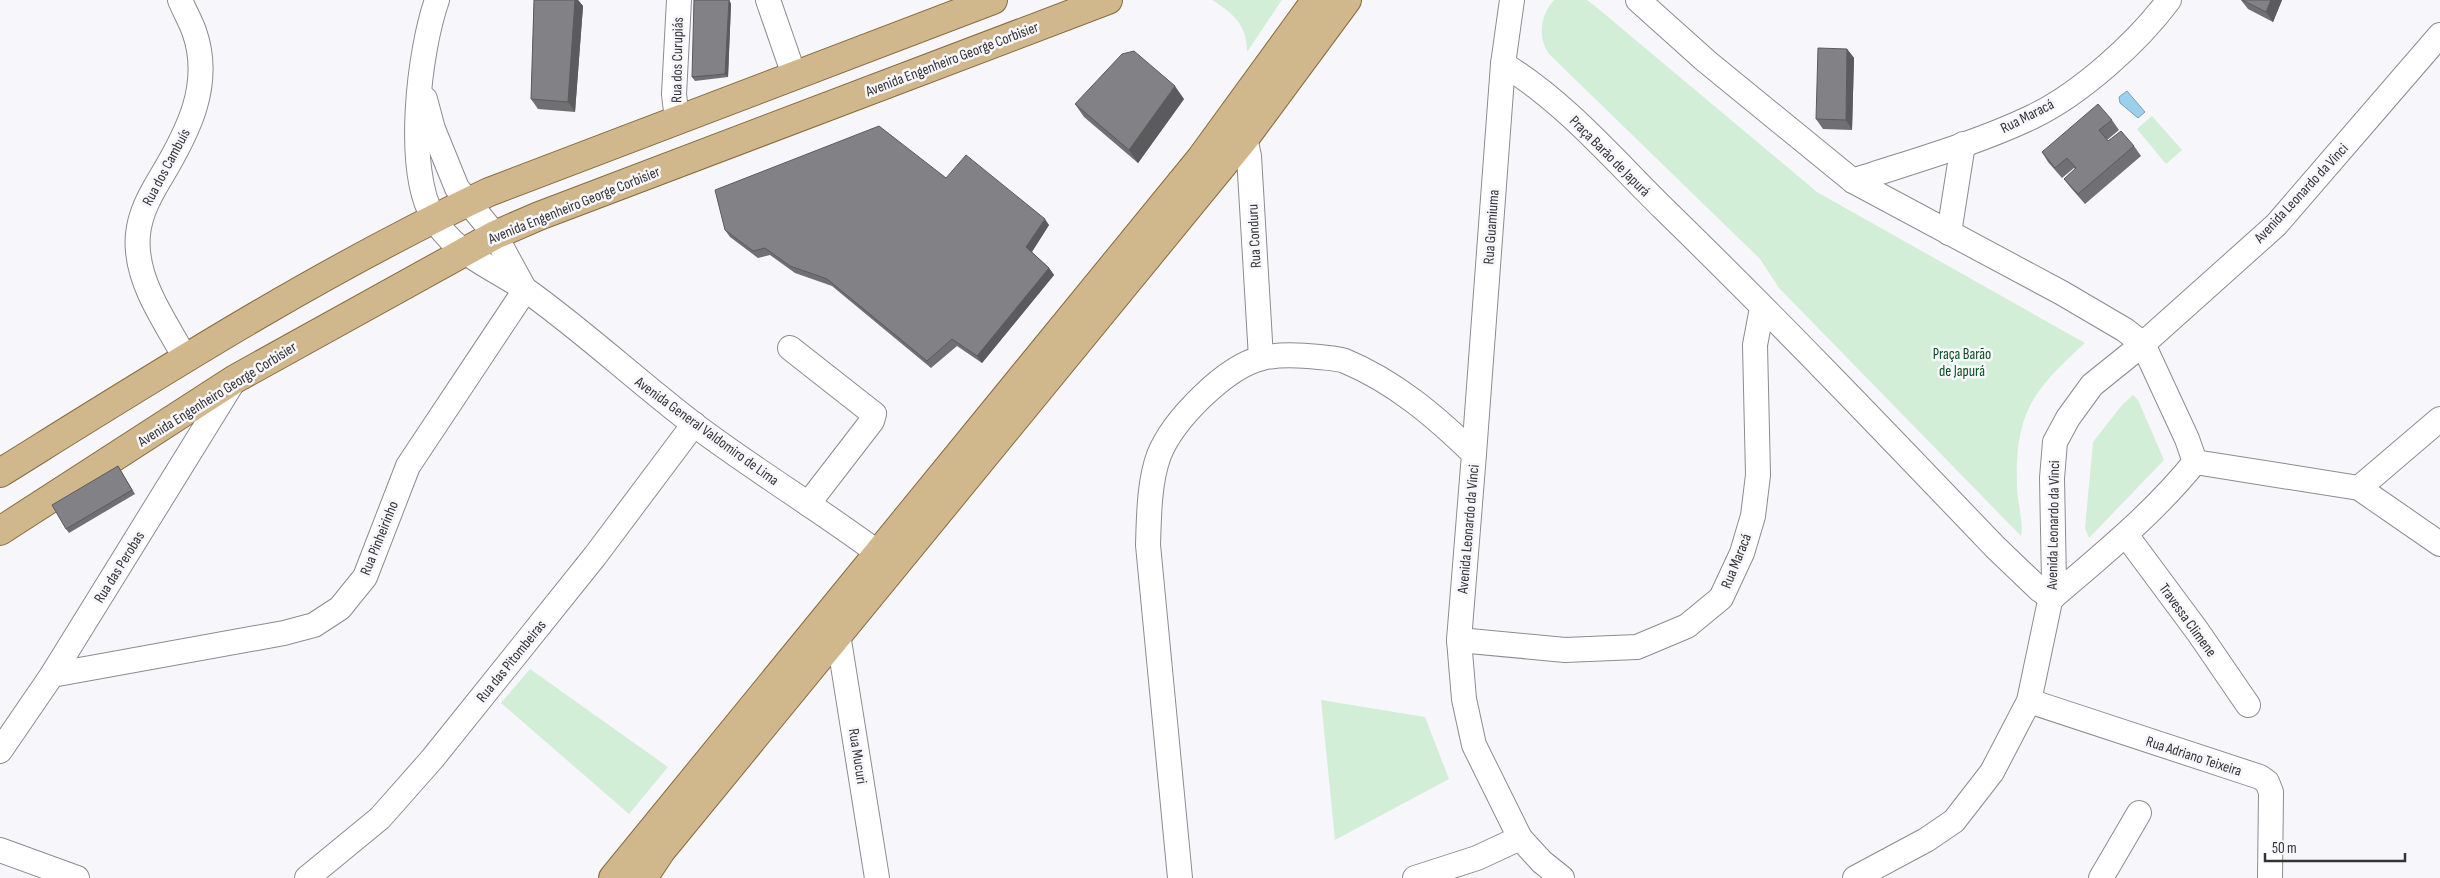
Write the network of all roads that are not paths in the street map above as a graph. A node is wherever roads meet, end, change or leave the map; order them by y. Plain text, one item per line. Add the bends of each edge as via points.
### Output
1 (180, 0) edge
2 (437, 0) edge
3 (679, 0) edge
4 (768, 0) edge
5 (993, 0) edge
6 (1108, 0) edge
7 (1316, 0) edge
8 (1347, 0) edge
9 (1512, 0) edge
10 (2169, 0) edge
11 (1646, 3) edge
12 (2440, 35) edge
13 (1503, 64) junction
14 (794, 75) junction
15 (421, 86) junction
16 (677, 120) junction
17 (1236, 131) junction
18 (1963, 144) junction
19 (1853, 181) junction
20 (468, 202) junction
21 (572, 204) junction
22 (434, 218) junction
23 (1949, 232) junction
24 (495, 235) junction
25 (462, 252) junction
26 (525, 290) junction
27 (1762, 308) junction
28 (2143, 344) junction
29 (790, 348) dead end
30 (185, 358) junction
31 (1261, 358) junction
32 (235, 379) junction
33 (2440, 419) edge
34 (694, 424) junction
35 (1474, 454) junction
36 (2195, 462) junction
37 (0, 473) edge
38 (2359, 488) junction
39 (808, 504) junction
40 (0, 531) edge
41 (2126, 535) junction
42 (2440, 544) edge
43 (887, 559) junction
44 (2052, 598) junction
45 (838, 634) junction
46 (1459, 640) junction
47 (52, 675) junction
48 (2028, 701) junction
49 (2248, 705) dead end
50 (0, 752) edge
51 (2139, 813) dead end
52 (1520, 838) junction
53 (0, 850) edge
54 (77, 878) edge
55 (307, 878) edge
56 (613, 878) edge
57 (643, 878) edge
58 (877, 878) edge
59 (1180, 878) edge
60 (1415, 878) edge
61 (1562, 878) edge
62 (1855, 878) edge
63 (2101, 878) edge
64 (2270, 878) edge

1 - 30 street, Rua dos Cambuís via 194,32 202,76 194,115 145,203 138,227 137,250 141,276
2 - 15 street, Avenida General Valdomiro de Lima via 424,48
3 - 16 street, Rua dos Curupiás via 674,94
4 - 14 street
5 - 14 main road
6 - 21 main road, Avenida Engenheiro George Corbisier
7 - 17 main road
8 - 17 main road
9 - 13 street, Rua Guamiuma
10 - 18 street, Rua Maracá via 2132,43 2101,72 2033,117
11 - 19 street via 1713,67
12 - 28 street, Avenida Leonardo da Vinci via 2276,225
13 - 27 street, Praça Barão de Japurá via 1533,83 1570,116
13 - 35 street, Rua Guamiuma
14 - 16 main road
15 - 20 street, Avenida General Valdomiro de Lima via 444,159 457,188
15 - 22 street, Avenida General Valdomiro de Lima via 418,167 426,202
16 - 20 main road
16 - 21 main road via 677,134 668,153 594,184
17 - 31 street, Rua Conduru via 1249,156
17 - 43 main road
18 - 19 street, Rua Maracá
18 - 23 street
19 - 23 street
20 - 22 main road
20 - 24 street, Avenida General Valdomiro de Lima
21 - 24 main road, Avenida Engenheiro George Corbisier
22 - 25 street, Avenida General Valdomiro de Lima
22 - 30 main road
23 - 28 street via 2062,292
24 - 25 main road, Avenida Engenheiro George Corbisier
24 - 26 street, Avenida General Valdomiro de Lima
25 - 26 street, Avenida General Valdomiro de Lima
25 - 32 main road, Avenida Engenheiro George Corbisier
26 - 34 street, Avenida General Valdomiro de Lima
26 - 47 street, Rua Pinheirinho via 408,466 365,577 340,608 314,624 284,633
27 - 44 street, Praça Barão de Japurá via 1995,547
27 - 46 street, Rua Maracá via 1755,345 1758,475 1753,516 1742,553 1721,598 1688,626 1637,647 1565,650
28 - 36 street
28 - 44 street, Avenida Leonardo da Vinci via 2092,385 2068,418 2056,442 2052,478
29 - 39 street via 874,414 872,421
30 - 37 main road
31 - 35 street, Avenida Leonardo da Vinci via 1305,356 1343,360 1394,385 1441,422
31 - 59 street, Avenida Leonardo da Vinci via 1222,378 1187,411 1159,454 1150,500 1148,545
32 - 40 main road, Avenida Engenheiro George Corbisier
32 - 47 street, Rua das Perobas
33 - 38 street
34 - 39 street, Avenida General Valdomiro de Lima
34 - 55 street, Rua das Pitombeiras via 596,556 433,758 380,818
35 - 46 street, Avenida Leonardo da Vinci
36 - 38 street
36 - 41 street via 2177,485
38 - 42 street
39 - 43 street, Avenida General Valdomiro de Lima
41 - 44 street
41 - 49 street, Travessa Climene
43 - 45 main road
43 - 56 main road
44 - 48 street, Avenida Leonardo da Vinci
45 - 57 main road
45 - 58 street, Rua Mucuri
46 - 52 street, Avenida Leonardo da Vinci via 1464,699 1474,745
47 - 50 street, Rua das Perobas
48 - 62 street, Avenida Leonardo da Vinci via 1992,772 1954,821
48 - 64 street, Rua Adriano Teixeira via 2267,782 2271,792
51 - 63 street
52 - 60 street via 1477,858
52 - 61 street, Avenida Leonardo da Vinci
53 - 54 street

